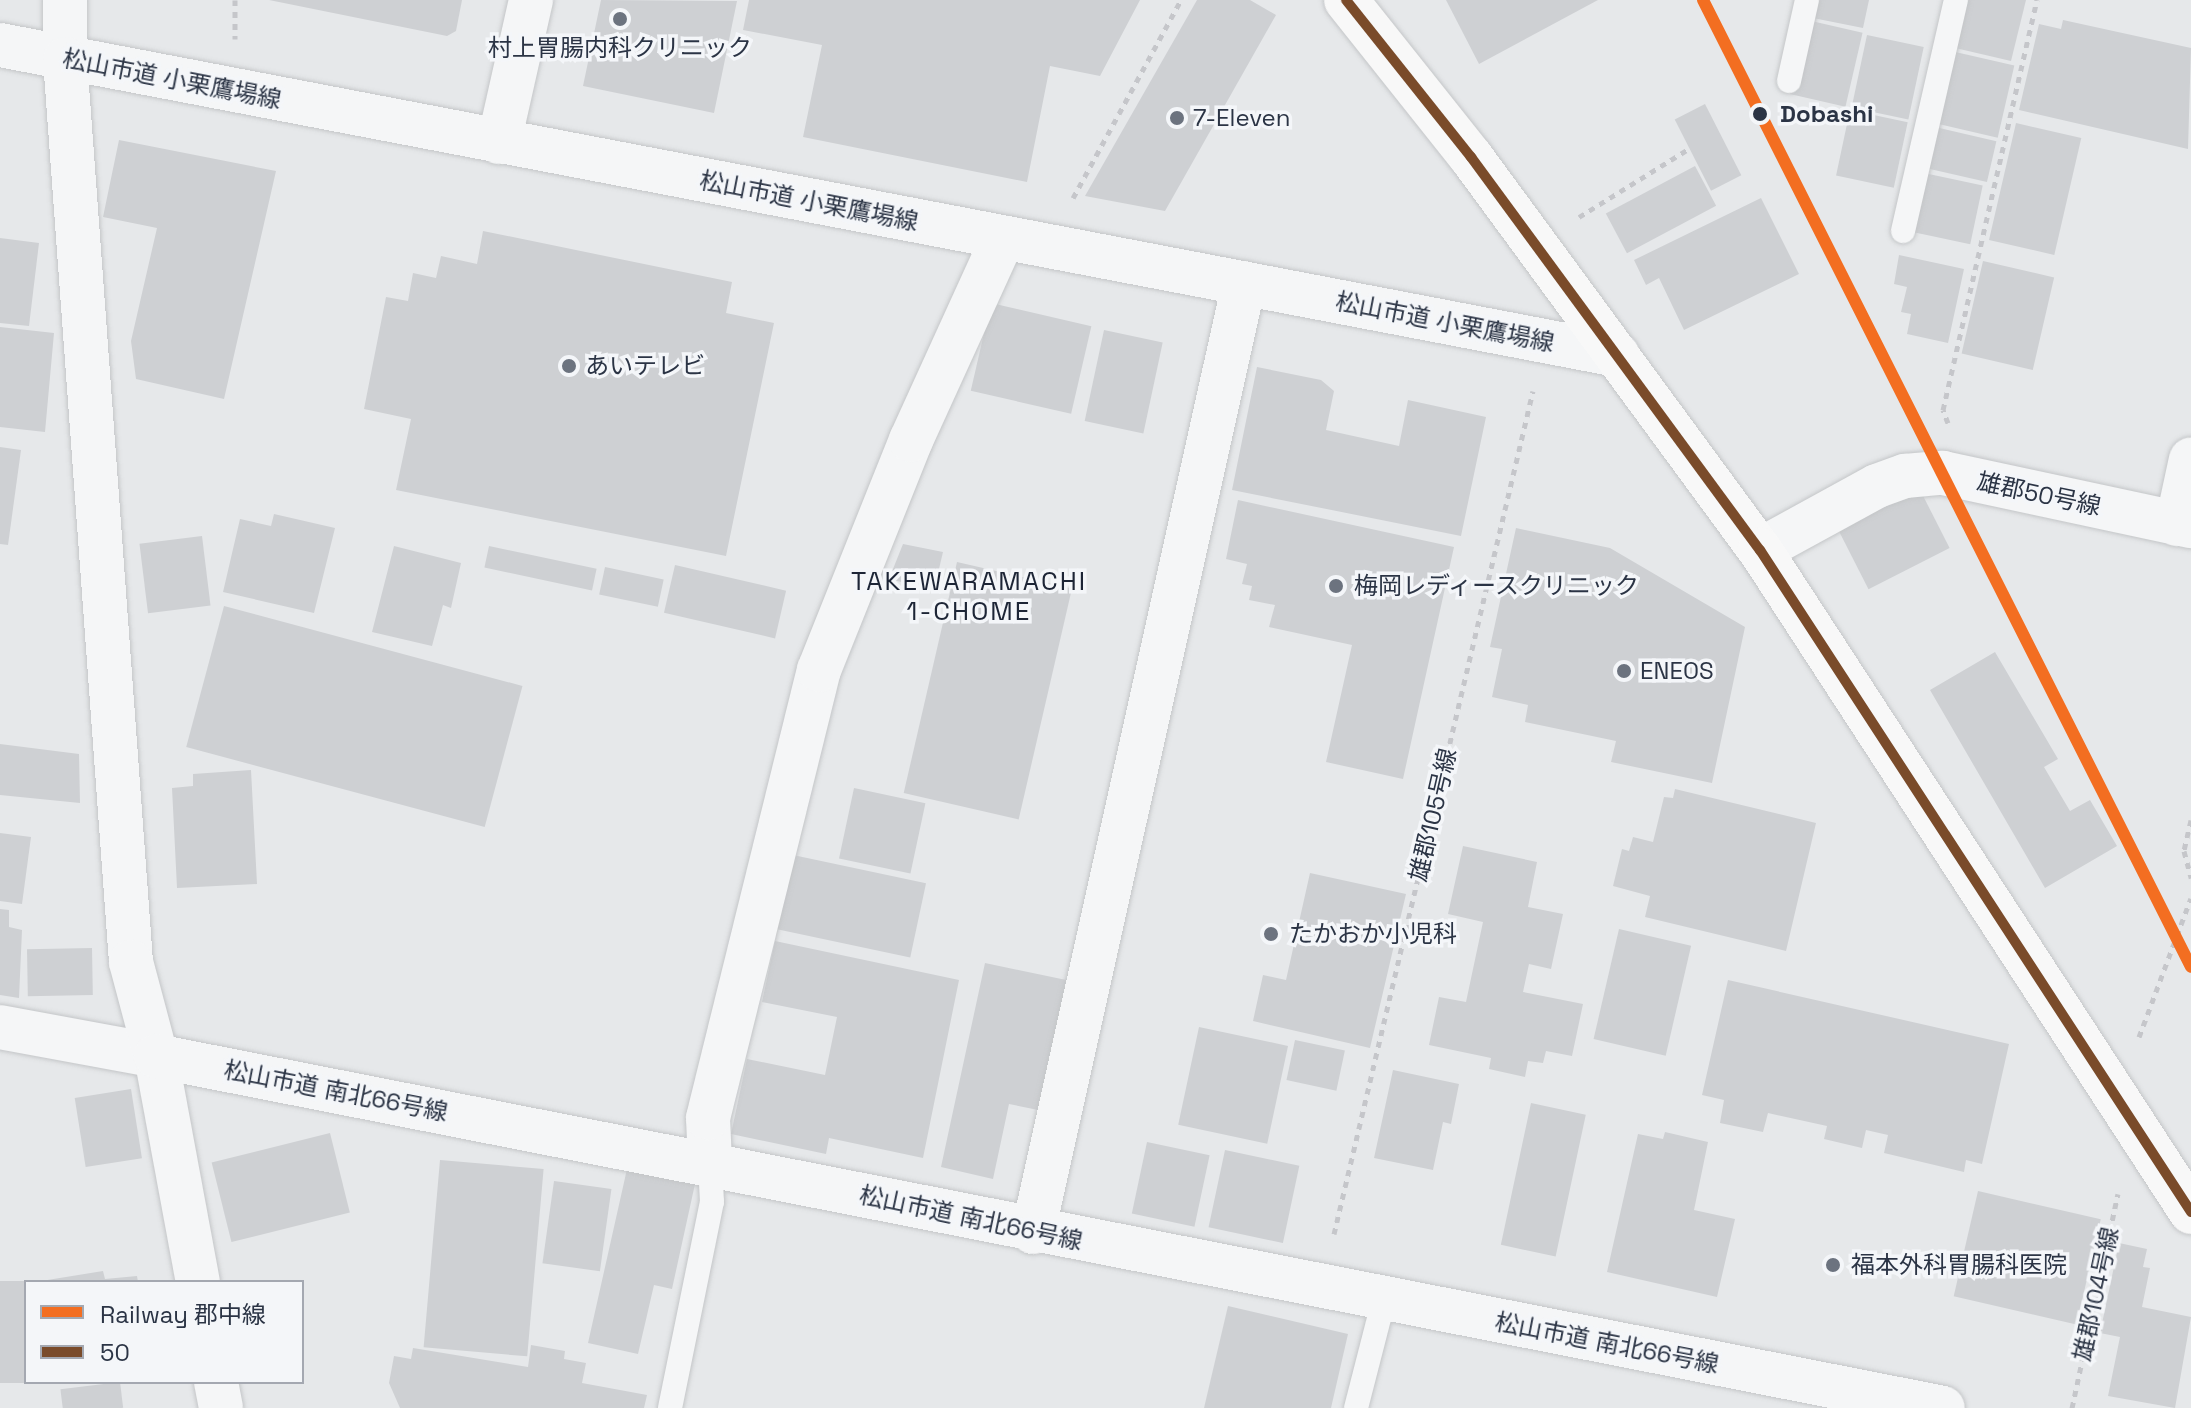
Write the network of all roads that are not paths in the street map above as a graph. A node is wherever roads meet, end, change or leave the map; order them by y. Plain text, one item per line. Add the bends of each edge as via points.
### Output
1 (65, 0) edge
2 (531, 0) edge
3 (1346, 0) edge
4 (1807, 0) edge
5 (1956, 0) edge
6 (0, 45) edge
7 (65, 59) junction
8 (1789, 81) dead end
9 (499, 142) junction
10 (1903, 231) dead end
11 (1003, 238) junction
12 (1244, 283) junction
13 (1618, 355) junction
14 (2191, 459) edge
15 (2184, 525) edge
16 (1760, 550) junction
17 (0, 1027) edge
18 (156, 1056) junction
19 (710, 1163) junction
20 (2191, 1212) edge
21 (1033, 1232) junction
22 (198, 1280) edge
23 (1384, 1299) junction
24 (216, 1384) edge
25 (221, 1408) edge
26 (670, 1408) edge
27 (1356, 1408) edge
28 (1943, 1408) edge

1 - 7 street
2 - 9 street
3 - 13 main road
4 - 8 lane
5 - 10 lane
6 - 7 street, 松山市道 小栗鷹場線
7 - 9 street, 松山市道 小栗鷹場線
7 - 18 street via 131,962
9 - 11 street, 松山市道 小栗鷹場線
11 - 12 street, 松山市道 小栗鷹場線
11 - 19 street via 911,440 819,670 708,1118
12 - 13 street, 松山市道 小栗鷹場線
12 - 21 street
13 - 16 main road
14 - 15 street
15 - 16 street, 雄郡50号線 via 1943,473 1905,476
16 - 20 main road
17 - 18 street, 松山市道 南北66号線
18 - 19 street, 松山市道 南北66号線
18 - 22 street
19 - 21 street, 松山市道 南北66号線
19 - 26 lane via 712,1202
21 - 23 street, 松山市道 南北66号線
23 - 27 lane
23 - 28 street, 松山市道 南北66号線
24 - 25 street

